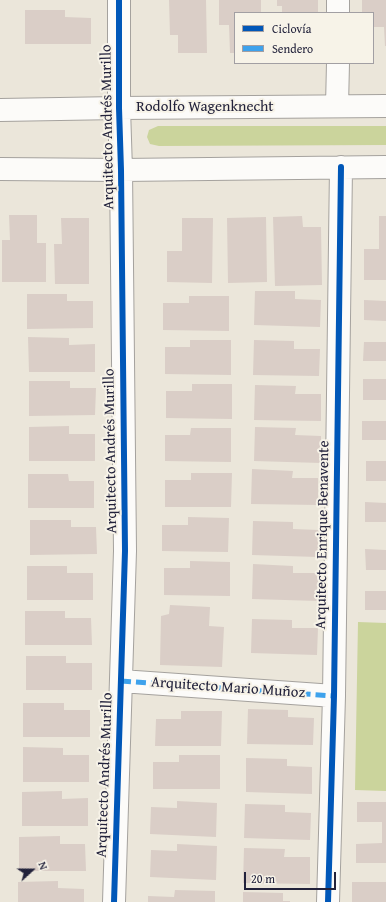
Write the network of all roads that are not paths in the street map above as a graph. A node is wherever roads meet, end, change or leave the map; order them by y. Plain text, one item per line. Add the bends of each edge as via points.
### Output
1 (119, 0) edge
2 (338, 0) edge
3 (338, 12) edge
4 (338, 64) edge
5 (337, 106) junction
6 (386, 106) edge
7 (119, 108) junction
8 (0, 110) edge
9 (341, 167) junction
10 (386, 167) edge
11 (0, 169) edge
12 (122, 170) junction
13 (121, 681) junction
14 (334, 696) junction
15 (114, 902) edge
16 (328, 902) edge

1 - 7 street, Arquitecto Andrés Murillo
2 - 3 street
4 - 5 street
5 - 6 street, Rodolfo Wagenknecht
5 - 7 street, Rodolfo Wagenknecht
7 - 8 street, Rodolfo Wagenknecht
7 - 12 street, Arquitecto Andrés Murillo
9 - 10 street
9 - 12 street
9 - 14 street, Arquitecto Enrique Benavente
11 - 12 street
12 - 13 street, Arquitecto Andrés Murillo via 125,551
13 - 14 street, Arquitecto Mario Muñoz
13 - 15 street, Arquitecto Andrés Murillo
14 - 16 street, Arquitecto Enrique Benavente

